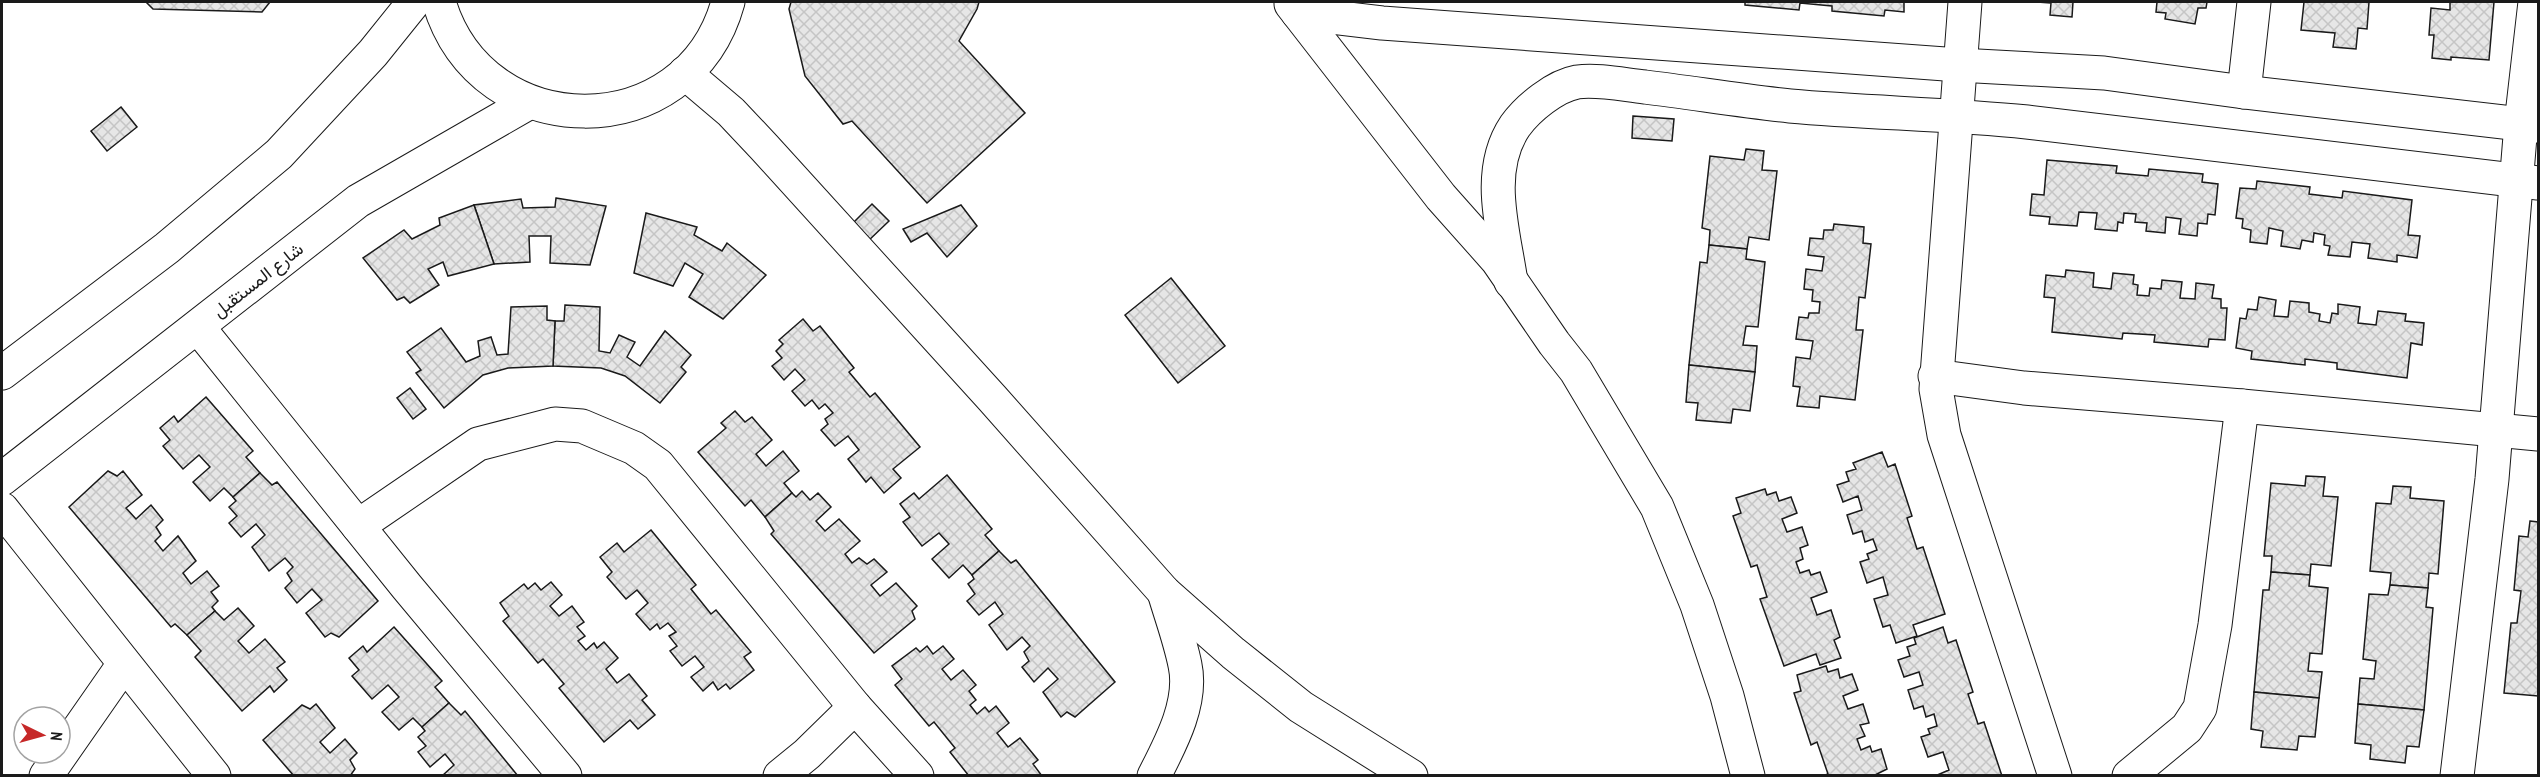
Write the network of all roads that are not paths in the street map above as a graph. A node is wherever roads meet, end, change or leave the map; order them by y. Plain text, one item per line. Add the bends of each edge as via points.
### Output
1 (414, 2) edge
2 (440, 2) edge
3 (728, 2) edge
4 (1965, 2) edge
5 (2254, 2) edge
6 (2535, 2) edge
7 (1294, 8) edge
8 (1959, 65) junction
9 (685, 73) junction
10 (2244, 92) junction
11 (530, 102) junction
12 (1955, 115) junction
13 (2530, 125) edge
14 (2527, 182) edge
15 (1511, 282) junction
16 (198, 327) junction
17 (2, 373) edge
18 (1935, 376) junction
19 (2242, 406) junction
20 (2497, 429) junction
21 (2538, 434) edge
22 (2, 479) edge
23 (2, 508) edge
24 (358, 526) junction
25 (1164, 592) junction
26 (124, 664) junction
27 (855, 707) junction
28 (46, 776) edge
29 (214, 776) edge
30 (566, 776) edge
31 (780, 776) edge
32 (917, 776) edge
33 (1154, 776) edge
34 (1411, 776) edge
35 (1748, 776) edge
36 (2055, 776) edge
37 (2129, 776) edge
38 (2457, 776) edge

1 - 17 street via 374,52 279,154 167,248
2 - 11 street via 460,48 483,74
3 - 9 street via 708,48
4 - 8 street
5 - 10 street
6 - 13 street
7 - 8 street via 1382,23
7 - 15 street
8 - 10 street via 2104,72
8 - 12 street
9 - 11 street via 660,92 629,105 596,112 563,111
9 - 25 street via 764,147
10 - 13 street
11 - 16 street, شارع المستقبل via 358,201
12 - 14 street
12 - 15 street via 1791,106 1617,84 1578,82 1560,88 1515,127 1501,158 1497,185
12 - 18 street
13 - 14 street
14 - 20 street
15 - 35 street via 1576,371 1663,518 1720,673
16 - 22 street, شارع المستقبل
16 - 24 street
18 - 19 street via 2024,388
18 - 36 street via 1944,435
19 - 20 street
19 - 37 street via 2215,625 2200,708 2187,728
20 - 21 street
20 - 38 street
23 - 26 street
24 - 27 street via 478,444 555,424 582,426 634,448 658,465
24 - 30 street
25 - 33 street via 1185,667 1185,699 1171,743
25 - 34 street via 1301,707
26 - 28 street
26 - 29 street
27 - 31 street
27 - 32 street

